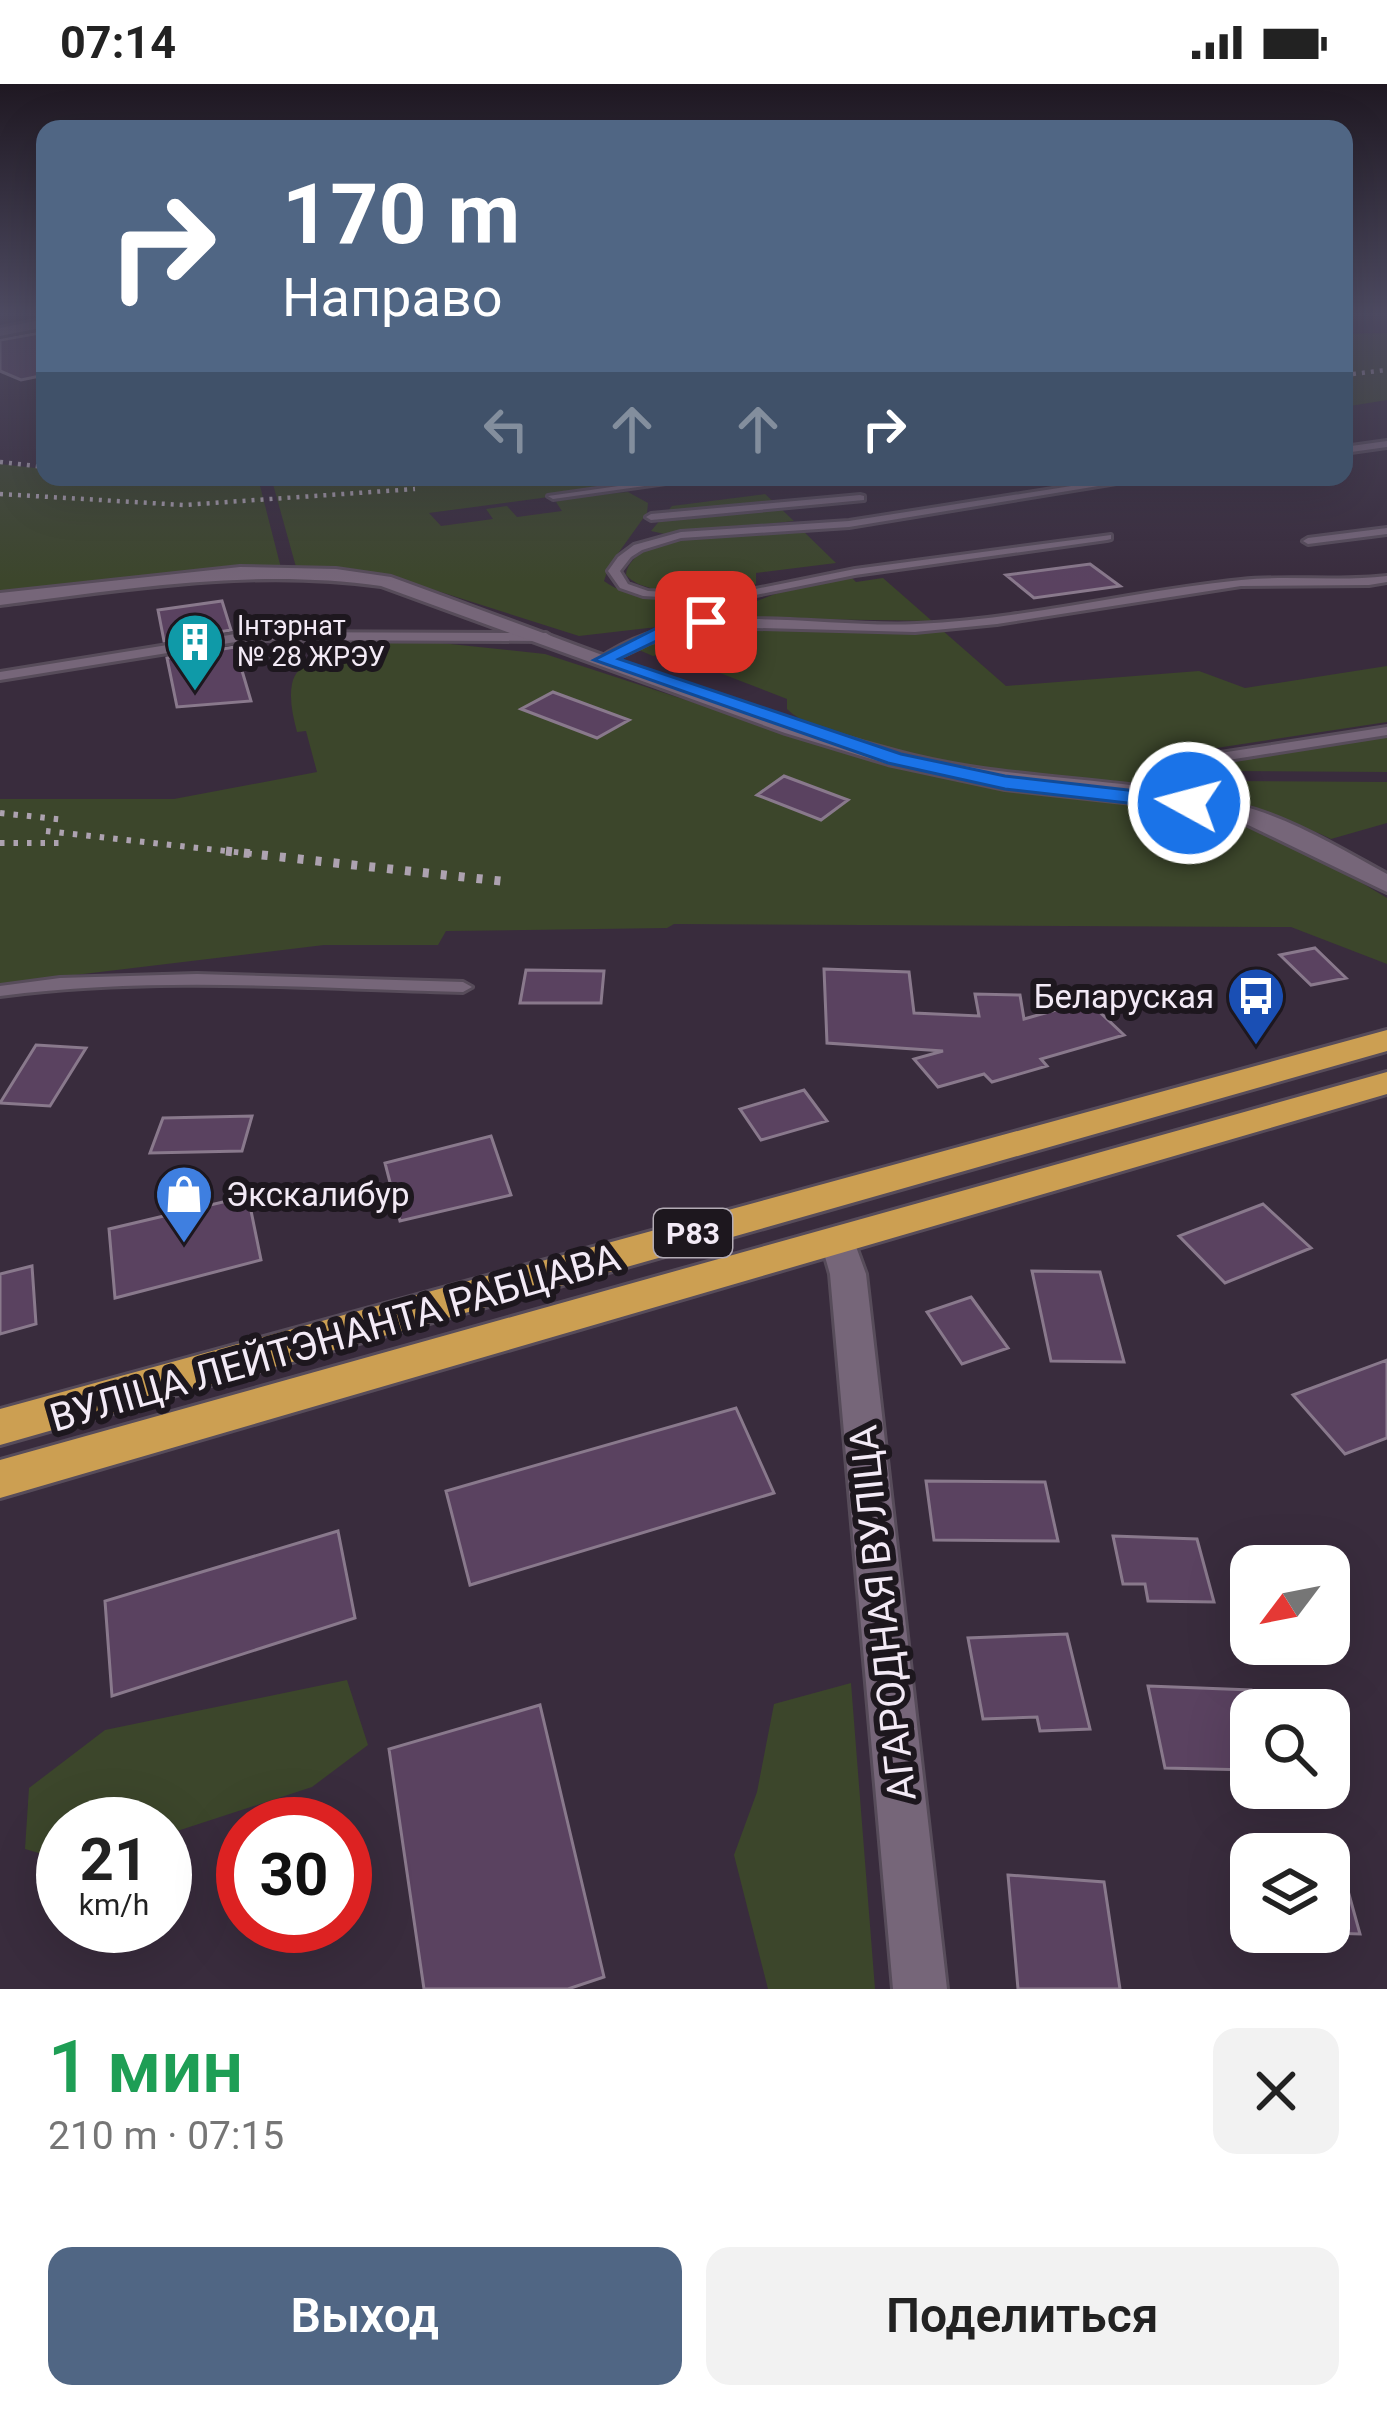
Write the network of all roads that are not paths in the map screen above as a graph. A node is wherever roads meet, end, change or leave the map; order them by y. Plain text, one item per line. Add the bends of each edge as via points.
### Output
1 (1387, 443) edge
2 (1353, 449) edge
3 (632, 486) edge
4 (641, 486) edge
5 (1084, 486) edge
6 (554, 496) dead end
7 (860, 498) dead end
8 (643, 530) junction
9 (1387, 531) edge
10 (1107, 537) dead end
11 (1308, 541) dead end
12 (1387, 579) edge
13 (0, 599) edge
14 (709, 599) junction
15 (717, 621) junction
16 (546, 637) junction
17 (603, 660) junction
18 (0, 676) edge
19 (1387, 731) edge
20 (1160, 799) junction
21 (1387, 884) edge
22 (463, 987) dead end
23 (0, 991) edge
24 (1387, 1040) edge
25 (1387, 1084) edge
26 (838, 1239) junction
27 (0, 1427) edge
28 (0, 1479) edge
29 (920, 1989) edge

1 - 2 lane
3 - 6 lane
4 - 8 lane via 654,501
5 - 8 lane via 837,525
7 - 8 lane
8 - 14 lane via 616,565 617,580 646,594
9 - 11 lane
10 - 14 lane
12 - 15 lane via 1244,582 918,628
13 - 16 street via 224,575 327,573 403,586
14 - 15 lane
15 - 17 lane via 661,632
16 - 17 street
16 - 18 lane via 248,637
17 - 20 street via 896,759 1005,782
19 - 20 lane via 1219,758
20 - 21 street via 1275,826
22 - 23 lane via 197,979
24 - 27 highway, ВУЛІЦА ЛЕЙТЭНАНТА РАБЦАВА / Р83
25 - 26 highway, ВУЛІЦА ЛЕЙТЭНАНТА РАБЦАВА / Р83
26 - 28 highway, ВУЛІЦА ЛЕЙТЭНАНТА РАБЦАВА / Р83
26 - 29 street, АГАРОДНАЯ ВУЛІЦА via 848,1274

